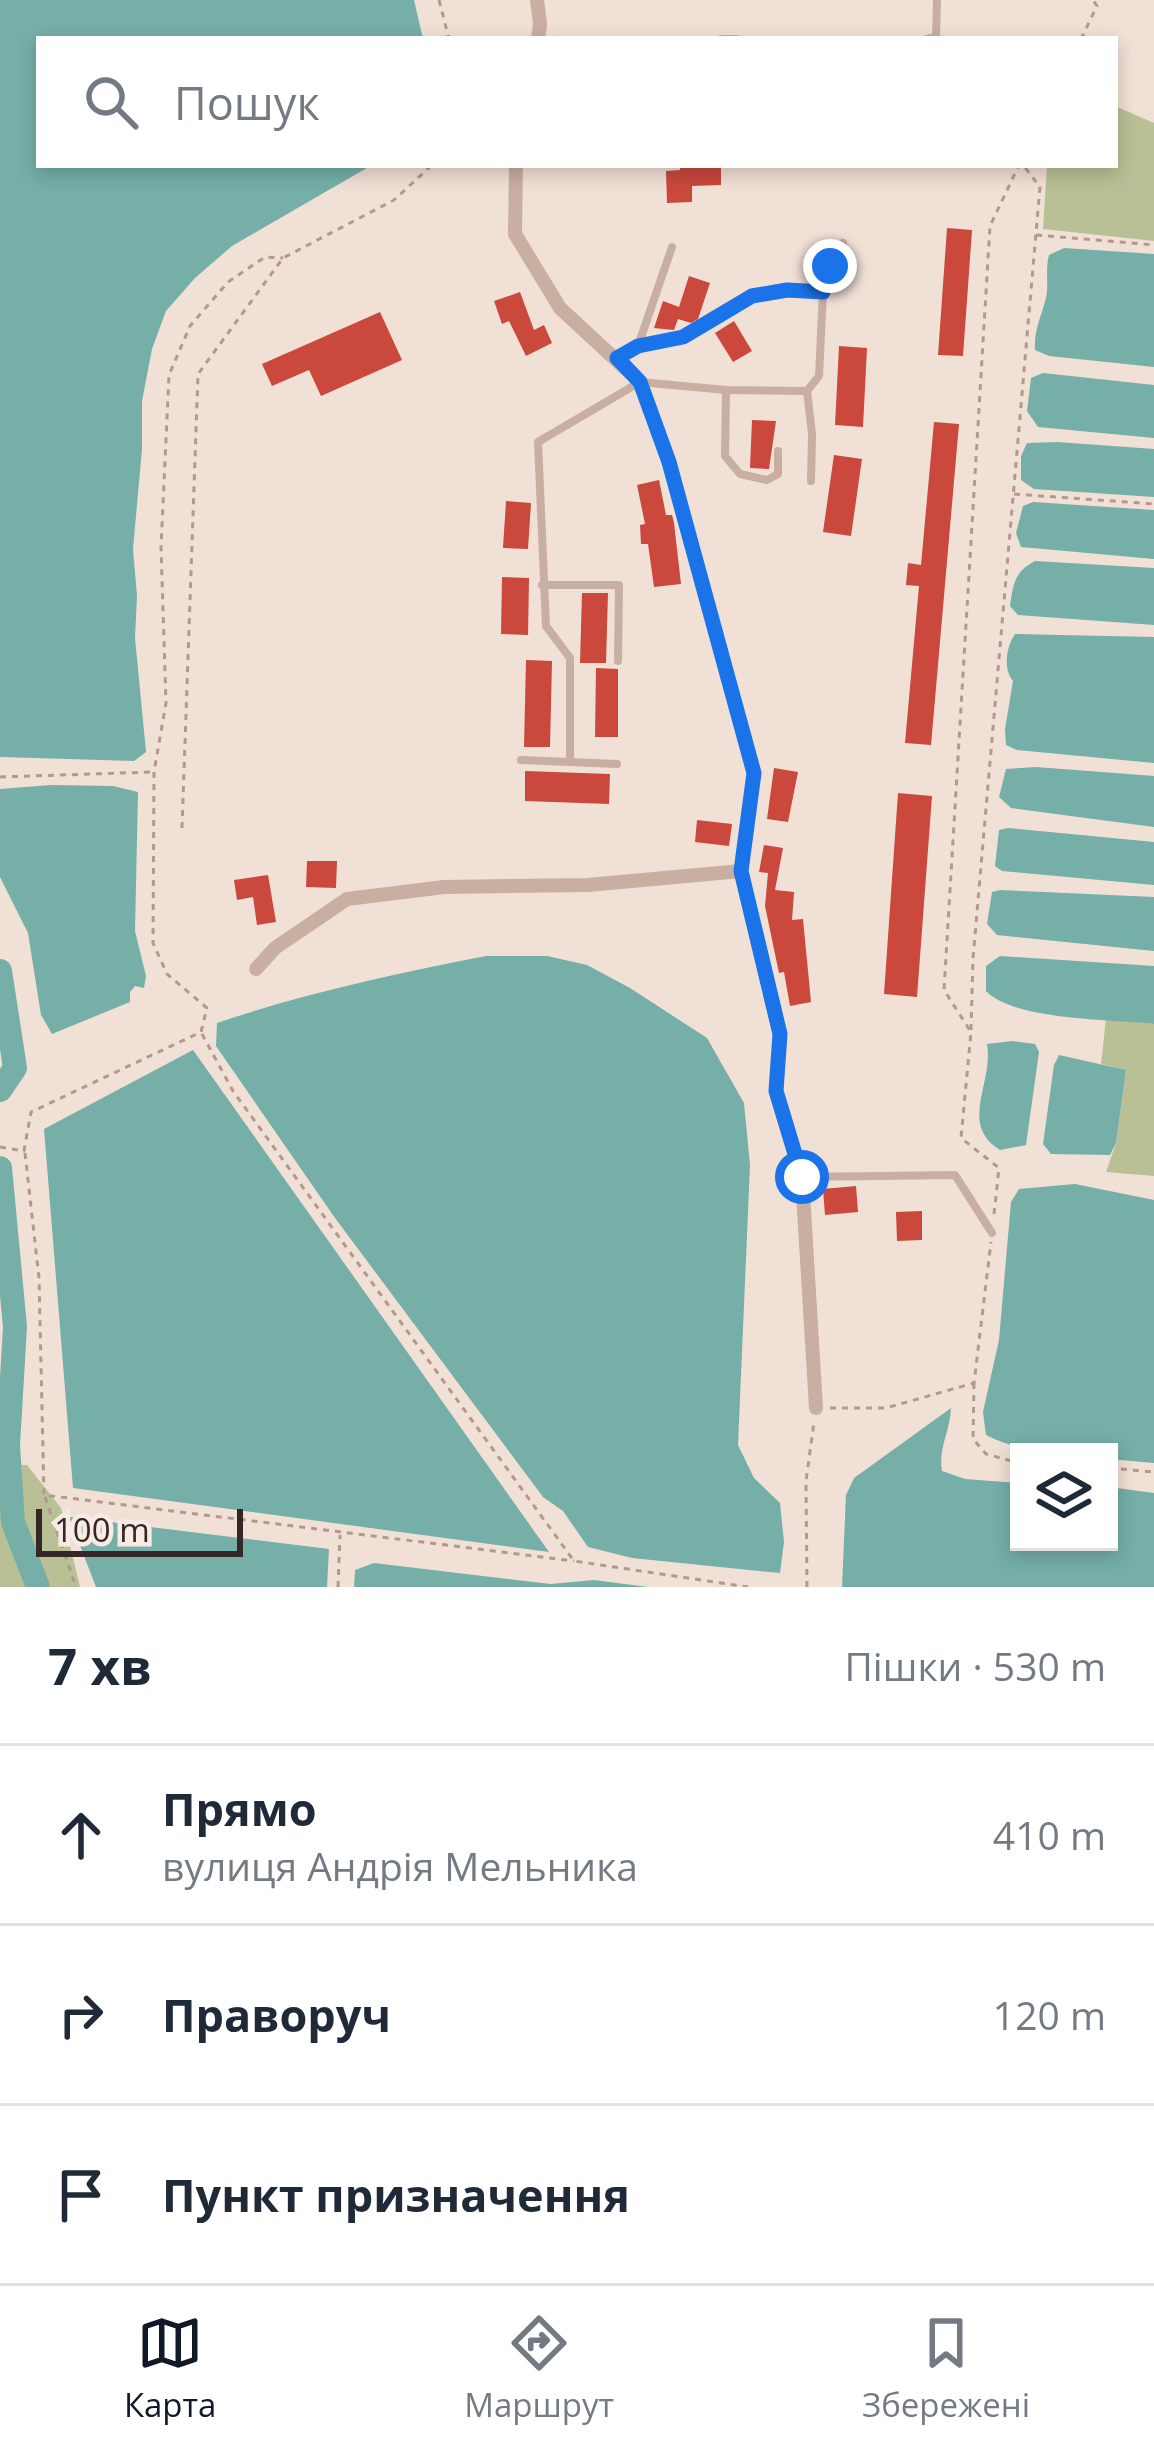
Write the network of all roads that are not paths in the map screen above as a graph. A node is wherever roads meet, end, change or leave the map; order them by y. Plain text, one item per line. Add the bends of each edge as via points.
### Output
1 (537, 0) edge
2 (937, 0) edge
3 (538, 36) edge
4 (937, 36) edge
5 (516, 168) edge
6 (843, 243) dead end
7 (672, 247) dead end
8 (823, 292) junction
9 (638, 346) junction
10 (617, 358) junction
11 (640, 382) junction
12 (726, 390) junction
13 (807, 391) junction
14 (778, 451) dead end
15 (811, 481) dead end
16 (542, 584) junction
17 (617, 661) dead end
18 (521, 760) dead end
19 (570, 762) junction
20 (617, 764) dead end
21 (741, 871) junction
22 (256, 969) dead end
23 (802, 1177) junction
24 (992, 1233) road end
25 (817, 1408) road end

1 - 3 street
2 - 4 lane
5 - 10 street via 514,234 560,308
6 - 8 lane
7 - 9 lane
8 - 9 lane via 752,296 683,337
8 - 13 lane via 819,376
9 - 10 lane
10 - 11 street
11 - 12 lane
11 - 16 lane via 538,442
11 - 21 street via 754,773
12 - 13 lane
12 - 14 lane via 725,456 740,474 778,474
13 - 15 lane
16 - 17 lane via 619,585
16 - 19 lane via 546,626 570,658
18 - 19 lane
19 - 20 lane
21 - 22 street via 347,899
21 - 23 street via 780,1034 776,1091
23 - 24 lane via 955,1175
23 - 25 street

